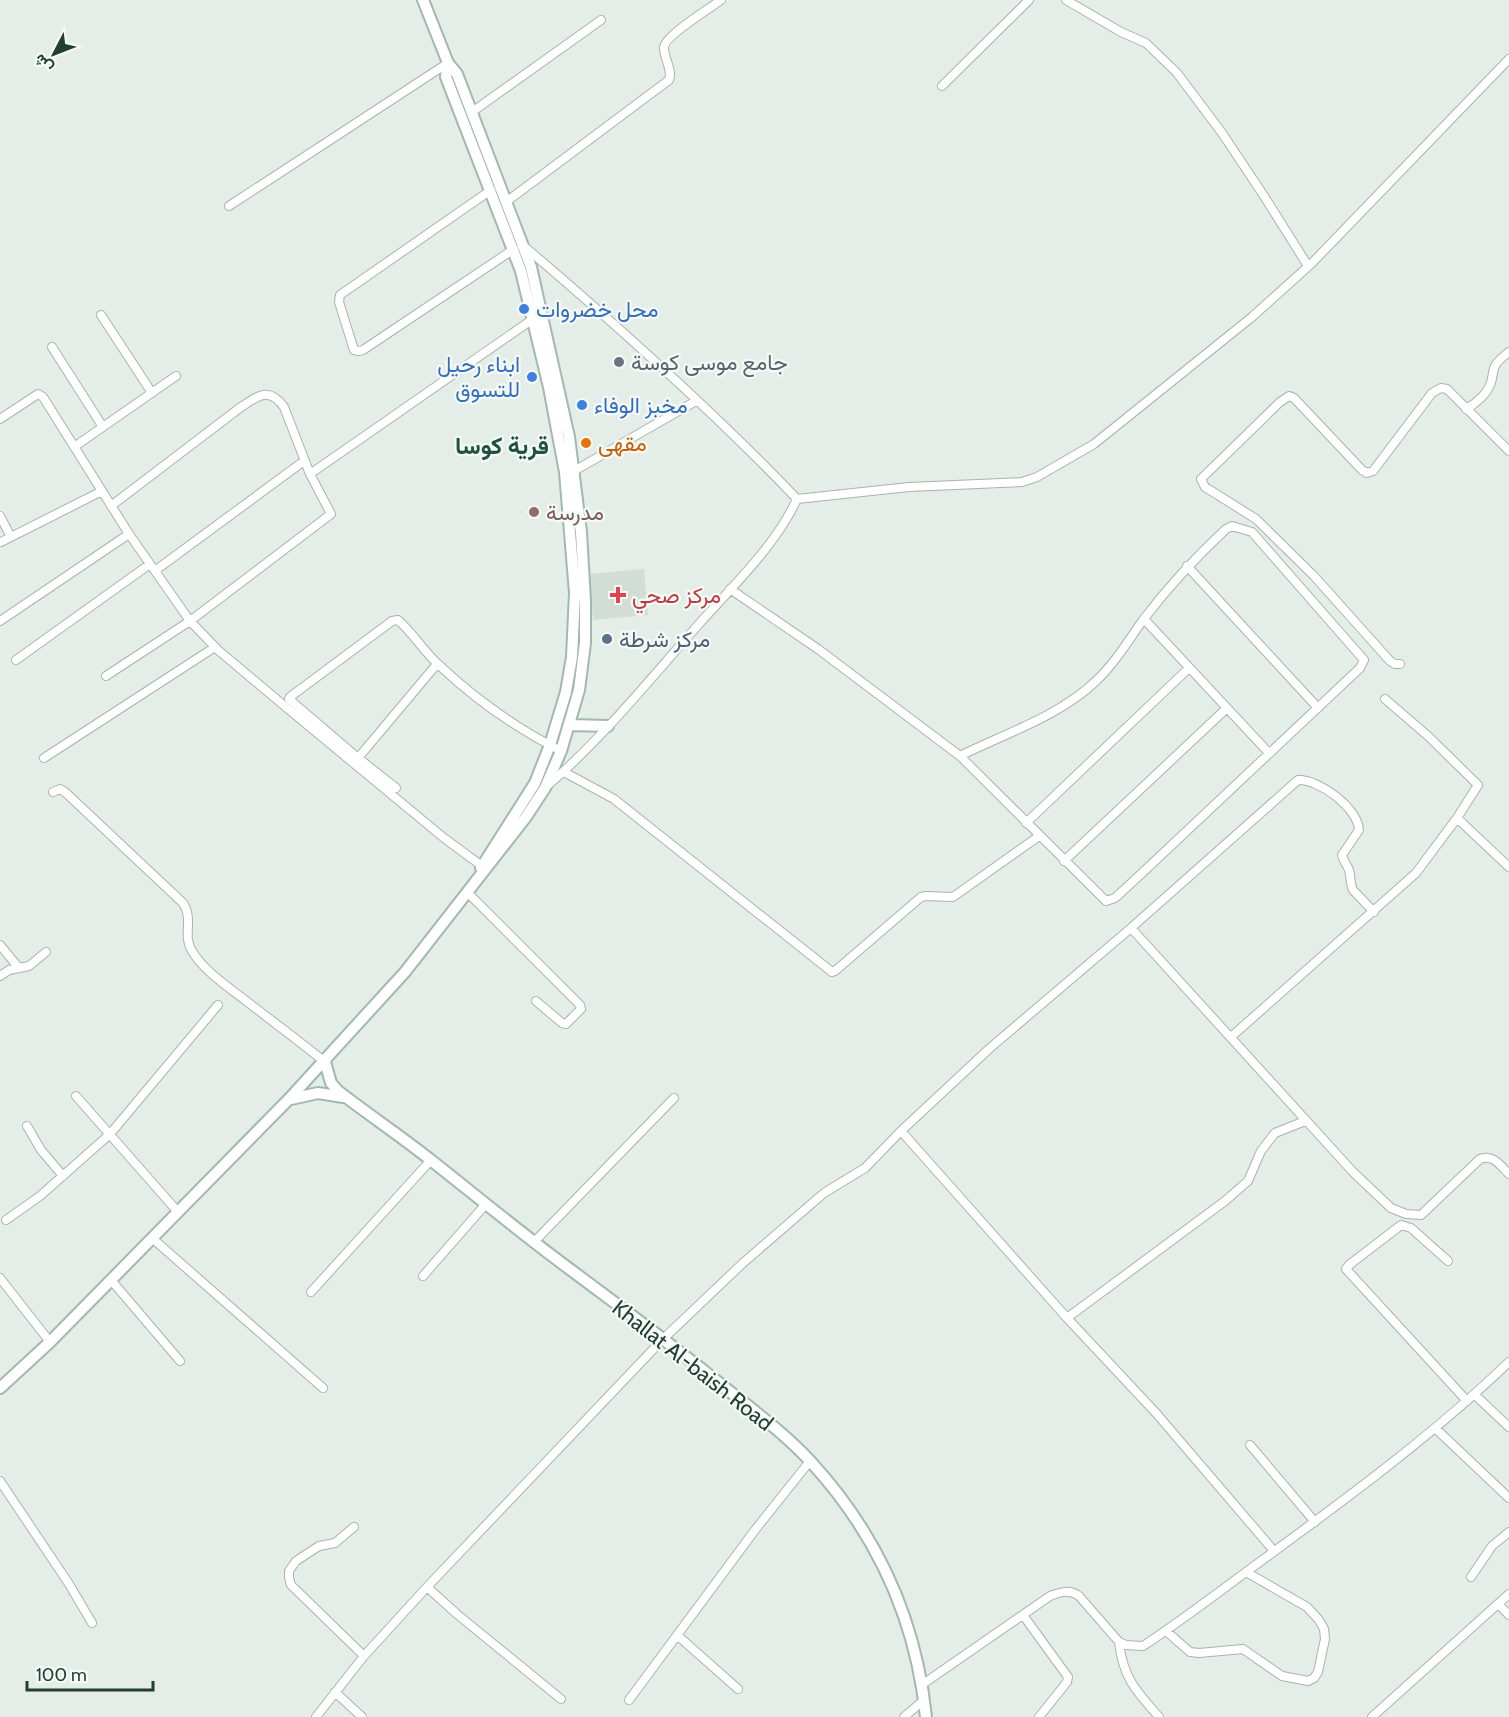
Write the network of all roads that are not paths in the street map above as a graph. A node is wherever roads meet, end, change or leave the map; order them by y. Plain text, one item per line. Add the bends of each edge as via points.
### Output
1 (423, 0) edge
2 (721, 0) edge
3 (1029, 0) edge
4 (1066, 0) edge
5 (602, 20) dead end
6 (1509, 59) edge
7 (448, 63) junction
8 (942, 87) dead end
9 (472, 112) junction
10 (490, 190) junction
11 (506, 202) junction
12 (229, 206) dead end
13 (519, 248) junction
14 (1308, 266) junction
15 (526, 269) junction
16 (101, 315) dead end
17 (533, 319) junction
18 (52, 347) dead end
19 (1509, 352) edge
20 (176, 376) dead end
21 (152, 393) junction
22 (696, 401) junction
23 (1466, 409) junction
24 (0, 419) edge
25 (103, 427) junction
26 (74, 447) junction
27 (1509, 451) edge
28 (304, 461) junction
29 (574, 471) junction
30 (310, 474) junction
31 (102, 491) junction
32 (797, 499) junction
33 (573, 502) junction
34 (111, 506) junction
35 (0, 516) edge
36 (129, 534) junction
37 (11, 537) junction
38 (1, 542) edge
39 (1187, 566) junction
40 (153, 567) junction
41 (730, 589) junction
42 (1144, 619) junction
43 (0, 621) edge
44 (190, 621) junction
45 (579, 636) junction
46 (215, 647) junction
47 (16, 660) dead end
48 (437, 664) junction
49 (1400, 664) dead end
50 (1189, 668) junction
51 (106, 676) dead end
52 (1385, 699) dead end
53 (1227, 708) junction
54 (1318, 708) junction
55 (570, 725) junction
56 (608, 726) junction
57 (550, 745) junction
58 (561, 751) junction
59 (1269, 753) junction
60 (960, 756) junction
61 (44, 758) dead end
62 (358, 758) junction
63 (564, 772) junction
64 (396, 788) dead end
65 (545, 788) junction
66 (53, 792) dead end
67 (1457, 818) junction
68 (1026, 823) junction
69 (1039, 836) junction
70 (1064, 861) junction
71 (485, 867) junction
72 (1509, 867) edge
73 (467, 892) junction
74 (1374, 912) junction
75 (1131, 928) junction
76 (0, 945) edge
77 (46, 952) dead end
78 (19, 968) junction
79 (0, 976) edge
80 (536, 1001) dead end
81 (218, 1005) dead end
82 (1231, 1037) junction
83 (325, 1062) junction
84 (76, 1096) dead end
85 (346, 1098) junction
86 (674, 1098) dead end
87 (289, 1099) junction
88 (1305, 1121) junction
89 (27, 1125) dead end
90 (901, 1131) junction
91 (110, 1134) junction
92 (431, 1160) junction
93 (1509, 1174) edge
94 (63, 1176) junction
95 (485, 1205) junction
96 (178, 1212) junction
97 (6, 1220) dead end
98 (152, 1238) junction
99 (534, 1242) junction
100 (1448, 1261) dead end
101 (423, 1276) dead end
102 (0, 1278) edge
103 (111, 1280) junction
104 (311, 1293) dead end
105 (1067, 1318) junction
106 (663, 1339) junction
107 (50, 1342) junction
108 (180, 1361) dead end
109 (1509, 1362) edge
110 (0, 1388) edge
111 (323, 1388) dead end
112 (1475, 1395) junction
113 (1467, 1401) junction
114 (1509, 1427) edge
115 (1435, 1428) junction
116 (1250, 1444) dead end
117 (810, 1461) junction
118 (0, 1481) edge
119 (1509, 1497) edge
120 (1315, 1522) junction
121 (354, 1527) dead end
122 (1509, 1532) edge
123 (1274, 1551) junction
124 (1246, 1572) junction
125 (1471, 1577) dead end
126 (427, 1587) junction
127 (1509, 1594) edge
128 (1499, 1605) junction
129 (1023, 1615) junction
130 (1509, 1615) edge
131 (92, 1623) dead end
132 (1166, 1630) junction
133 (678, 1635) junction
134 (1119, 1642) junction
135 (364, 1656) junction
136 (923, 1684) junction
137 (738, 1689) dead end
138 (335, 1692) junction
139 (561, 1699) dead end
140 (629, 1700) dead end
141 (924, 1700) junction
142 (316, 1717) edge
143 (362, 1717) edge
144 (904, 1717) edge
145 (926, 1717) edge
146 (1039, 1717) edge
147 (1159, 1717) edge
148 (1372, 1717) edge

1 - 7 street
2 - 11 street via 664,44 669,80
3 - 8 street
4 - 14 street via 1146,43 1177,73 1222,133
5 - 9 street
6 - 14 street
7 - 9 street via 457,74
7 - 10 street via 446,76
7 - 12 street
9 - 11 street
10 - 13 street
10 - 13 street via 340,295 354,350 363,350
11 - 13 street
13 - 15 street
13 - 22 street via 622,331
14 - 32 street via 1244,324 1110,432 1036,477 1022,482 909,487
15 - 17 street
15 - 29 street via 567,426
16 - 21 street
17 - 30 street
17 - 33 street
18 - 25 street
19 - 23 street via 1493,369 1487,390
20 - 21 street
21 - 25 street
22 - 29 street
22 - 32 street via 749,448
23 - 27 street
23 - 49 street via 1447,389 1435,391 1373,471 1367,473 1289,396 1201,479 1206,487 1256,519 1314,576 1390,661
24 - 26 street via 41,395
25 - 26 street
26 - 31 street
28 - 30 street
28 - 34 street via 284,407 271,394 260,395
28 - 40 street
29 - 33 street
30 - 44 street via 330,515
31 - 34 street
31 - 37 street
32 - 41 street via 779,531
33 - 45 street via 585,601
34 - 36 street
35 - 37 street
36 - 40 street
36 - 43 street
37 - 38 street
39 - 42 street
39 - 54 street
39 - 54 street via 1226,529 1232,526 1252,532 1364,660
40 - 44 street
40 - 47 street
41 - 56 street
41 - 60 street via 819,649
42 - 50 street
42 - 60 street via 1111,666 1071,701
44 - 46 street
44 - 51 street
45 - 55 street via 579,690
45 - 57 street
46 - 61 street
46 - 71 street via 444,838
48 - 57 street via 508,722
48 - 62 street
48 - 62 street via 395,620 290,697
50 - 53 street
50 - 68 street
52 - 67 street via 1478,785
53 - 59 street
53 - 70 street
54 - 59 street
55 - 56 street
55 - 58 street
56 - 63 street
57 - 58 street
57 - 71 street via 535,783
58 - 65 street
59 - 70 street via 1109,901 1103,900
60 - 68 street
62 - 64 street
63 - 65 street
63 - 69 street via 614,799 832,972 921,897 953,897
65 - 71 street
66 - 83 street via 65,792 183,903 189,915 189,946 220,981
67 - 72 street
67 - 74 street via 1416,873
68 - 69 street
69 - 70 street
71 - 73 street
73 - 80 street via 581,1009 566,1024
73 - 83 street via 405,972
74 - 75 street via 1353,891 1342,855 1359,830 1356,819 1328,789 1298,780
74 - 82 street
75 - 82 street
75 - 90 street via 990,1048
76 - 78 street
77 - 78 street via 29,966
78 - 79 street
81 - 91 street
82 - 88 street
83 - 85 street via 331,1083
83 - 87 street
84 - 91 street
85 - 87 street via 318,1093
85 - 92 street, Khallat Al-baish Road
86 - 99 street
87 - 96 street
88 - 93 street via 1391,1208 1406,1214 1421,1215 1486,1156
88 - 105 street via 1275,1133 1261,1151 1248,1181 1225,1201
89 - 94 street
90 - 105 street
90 - 106 street via 865,1168 824,1194 743,1263
91 - 94 street
91 - 96 street
92 - 95 street, Khallat Al-baish Road
92 - 104 street
94 - 97 street
95 - 99 street, Khallat Al-baish Road
95 - 101 street
96 - 98 street
98 - 103 street
98 - 111 street
99 - 106 street, Khallat Al-baish Road
100 - 113 street via 1411,1228 1401,1225 1346,1269
102 - 107 street
103 - 107 street
103 - 108 street
105 - 123 street via 1156,1413
106 - 117 street, Khallat Al-baish Road
106 - 126 street
107 - 110 street
109 - 112 street
112 - 113 street
112 - 114 street
113 - 115 street
115 - 119 street
115 - 120 street
116 - 120 street
117 - 133 street
117 - 136 street, Khallat Al-baish Road via 868,1537 884,1566 896,1591
118 - 131 street
120 - 123 street
121 - 135 street via 335,1544 319,1546 296,1562 289,1578 291,1585
122 - 125 street via 1492,1546
123 - 124 street
124 - 132 street
124 - 132 street via 1307,1607 1319,1620 1325,1639 1314,1678 1308,1681 1282,1676 1243,1649 1190,1652
126 - 135 street
126 - 139 street
127 - 128 street
128 - 130 street
128 - 148 street
129 - 134 street via 1050,1596 1073,1592
129 - 136 street
129 - 146 street via 1068,1677
132 - 134 street via 1143,1646
133 - 137 street
133 - 140 street
134 - 147 street via 1128,1678
135 - 138 street
136 - 141 street, Khallat Al-baish Road
138 - 142 street
138 - 143 street
141 - 144 street
141 - 145 street, Khallat Al-baish Road

